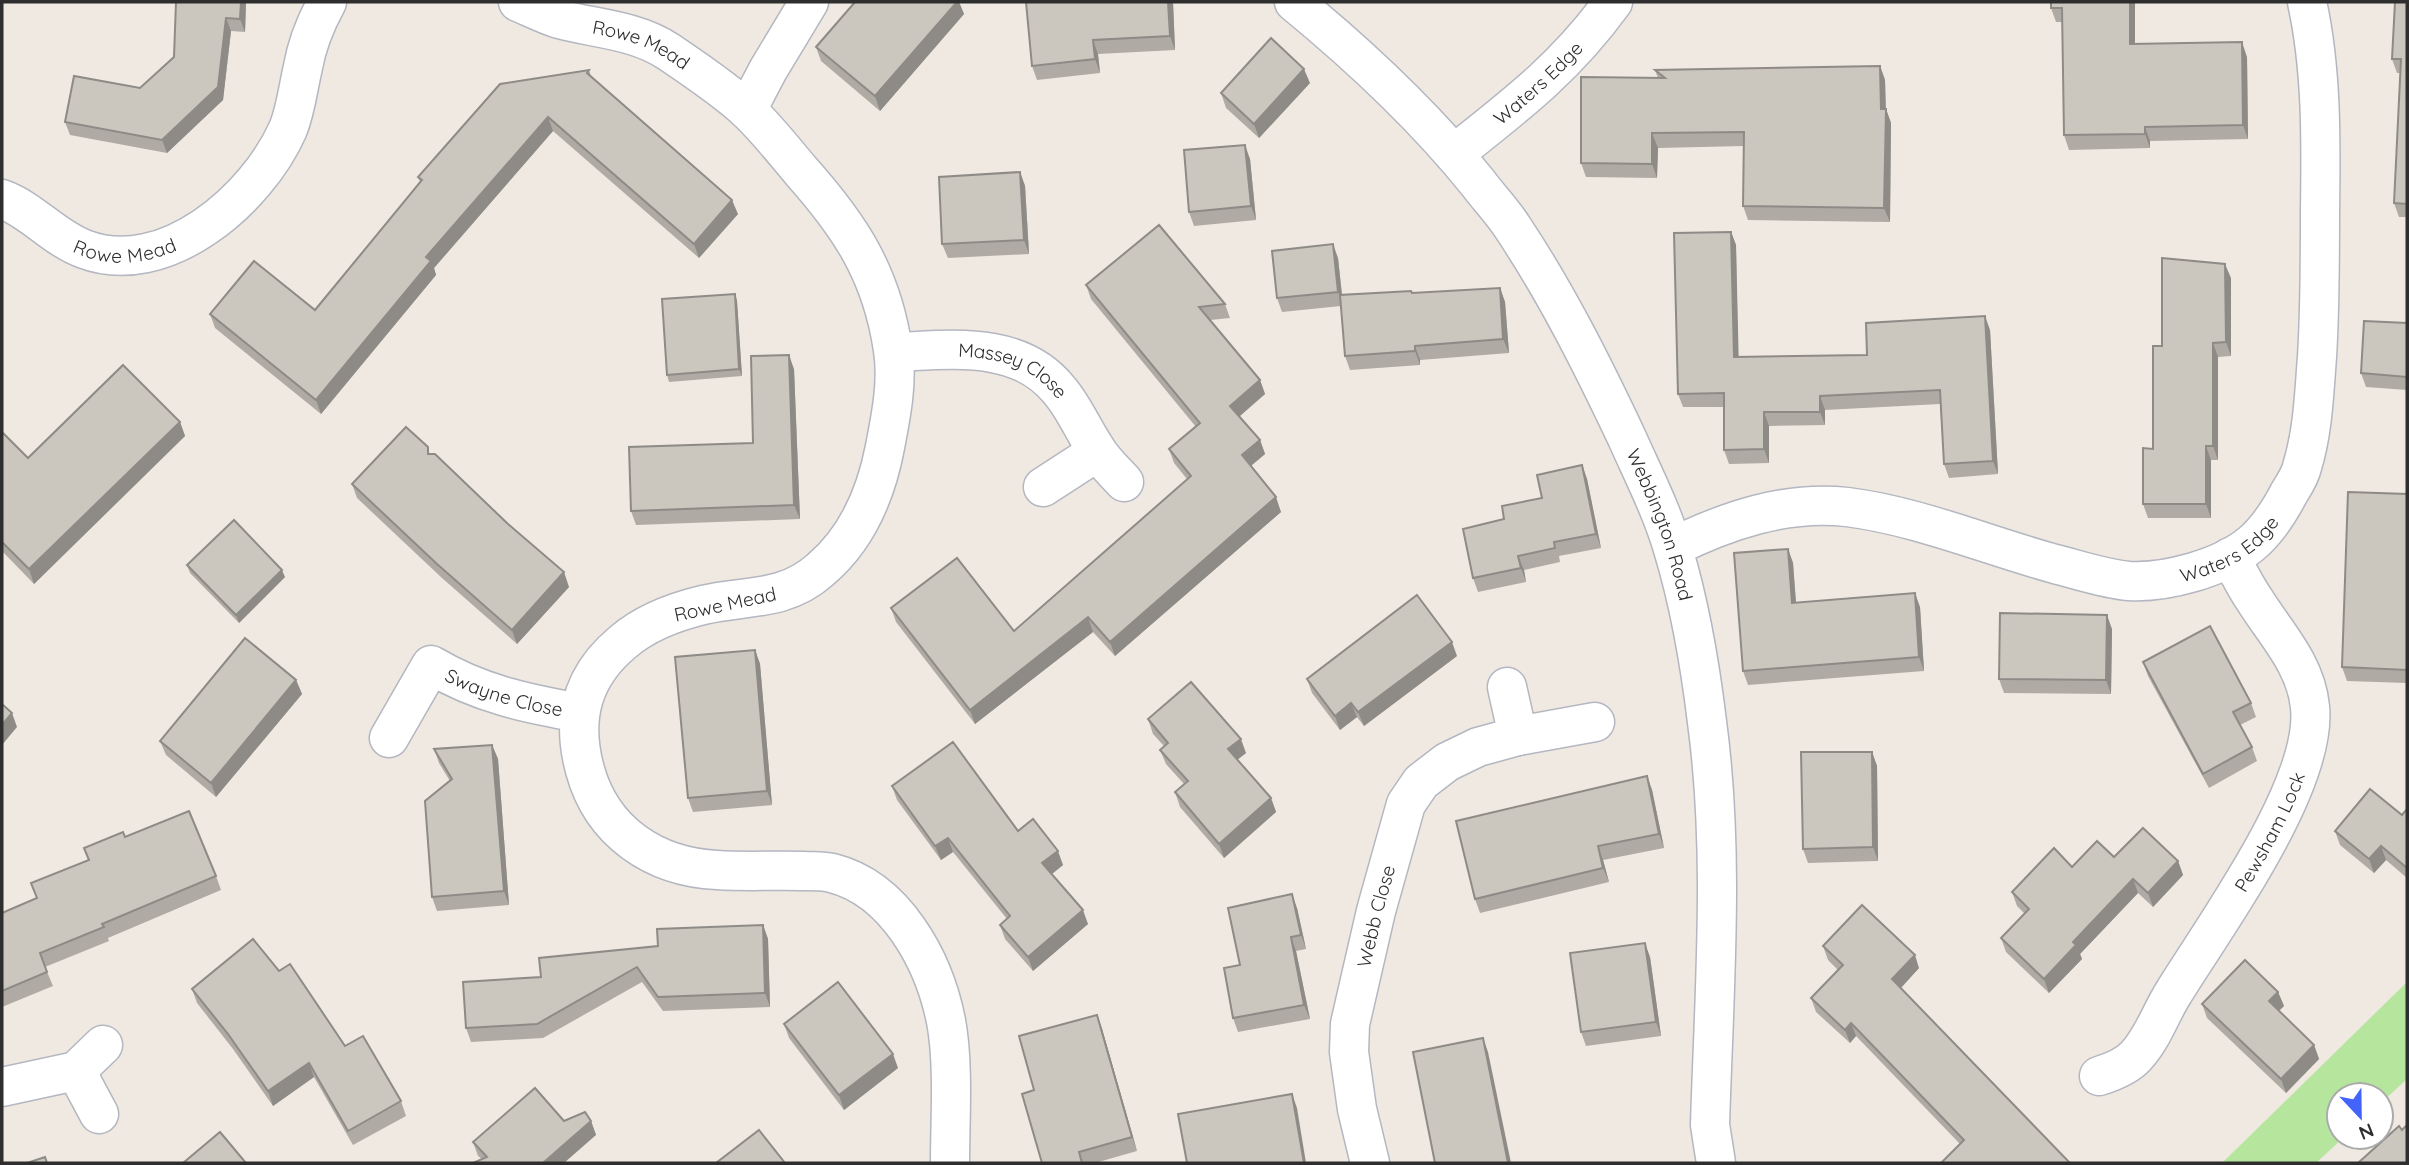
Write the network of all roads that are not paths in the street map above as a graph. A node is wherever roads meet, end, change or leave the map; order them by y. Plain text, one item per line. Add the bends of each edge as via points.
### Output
1 (327, 2) edge
2 (518, 2) edge
3 (809, 2) edge
4 (1294, 2) edge
5 (1613, 2) edge
6 (2307, 2) edge
7 (747, 110) junction
8 (1454, 154) junction
9 (2, 199) edge
10 (894, 352) junction
11 (1097, 452) junction
12 (1124, 482) dead end
13 (1043, 487) dead end
14 (1673, 548) junction
15 (2230, 557) junction
16 (1507, 687) dead end
17 (580, 713) junction
18 (1595, 722) dead end
19 (1518, 736) junction
20 (389, 738) dead end
21 (103, 1045) dead end
22 (2136, 1057) junction
23 (76, 1071) junction
24 (2099, 1076) dead end
25 (2, 1087) edge
26 (2135, 1095) dead end
27 (99, 1114) dead end
28 (950, 1163) edge
29 (1370, 1163) edge
30 (1716, 1163) edge

1 - 9 street, Rowe Mead via 303,64 288,129 272,158 243,194 186,238 149,253 85,250
2 - 7 street, Rowe Mead via 557,18 625,32 665,49
3 - 7 street
4 - 8 street, Webbington Road via 1402,98
5 - 8 street, Waters Edge via 1588,36 1538,88
6 - 15 street, Waters Edge via 2319,91 2319,324 2312,423 2302,470 2277,514 2250,544
7 - 10 street, Rowe Mead via 834,208 864,254
8 - 14 street, Webbington Road via 1512,226 1573,329 1645,478
10 - 11 street, Massey Close via 1005,354 1034,366 1060,390
10 - 17 street, Rowe Mead via 893,402 880,474 867,508 832,559 792,588 766,597 706,604 649,624 600,663 587,684
11 - 12 street, Massey Close
11 - 13 street
14 - 15 street, Waters Edge via 1728,522 1814,506 1895,517 2130,581 2171,578
14 - 30 street, Webbington Road via 1699,669 1715,804 1710,1125
15 - 22 street, Pewsham Lock via 2295,660 2306,686 2311,708 2307,749 2275,826
16 - 19 street
17 - 20 street, Swayne Close via 511,700 431,665
17 - 28 street, Rowe Mead via 586,774 601,806 621,834 650,853 681,866 716,870 830,872 858,882 890,908 913,936 936,983 947,1024
18 - 19 street, Webb Close
19 - 29 street, Webb Close via 1447,762 1421,782 1406,804 1350,1024 1357,1109
21 - 23 street
22 - 24 street
22 - 26 street via 2130,1077
23 - 25 street
23 - 27 street

